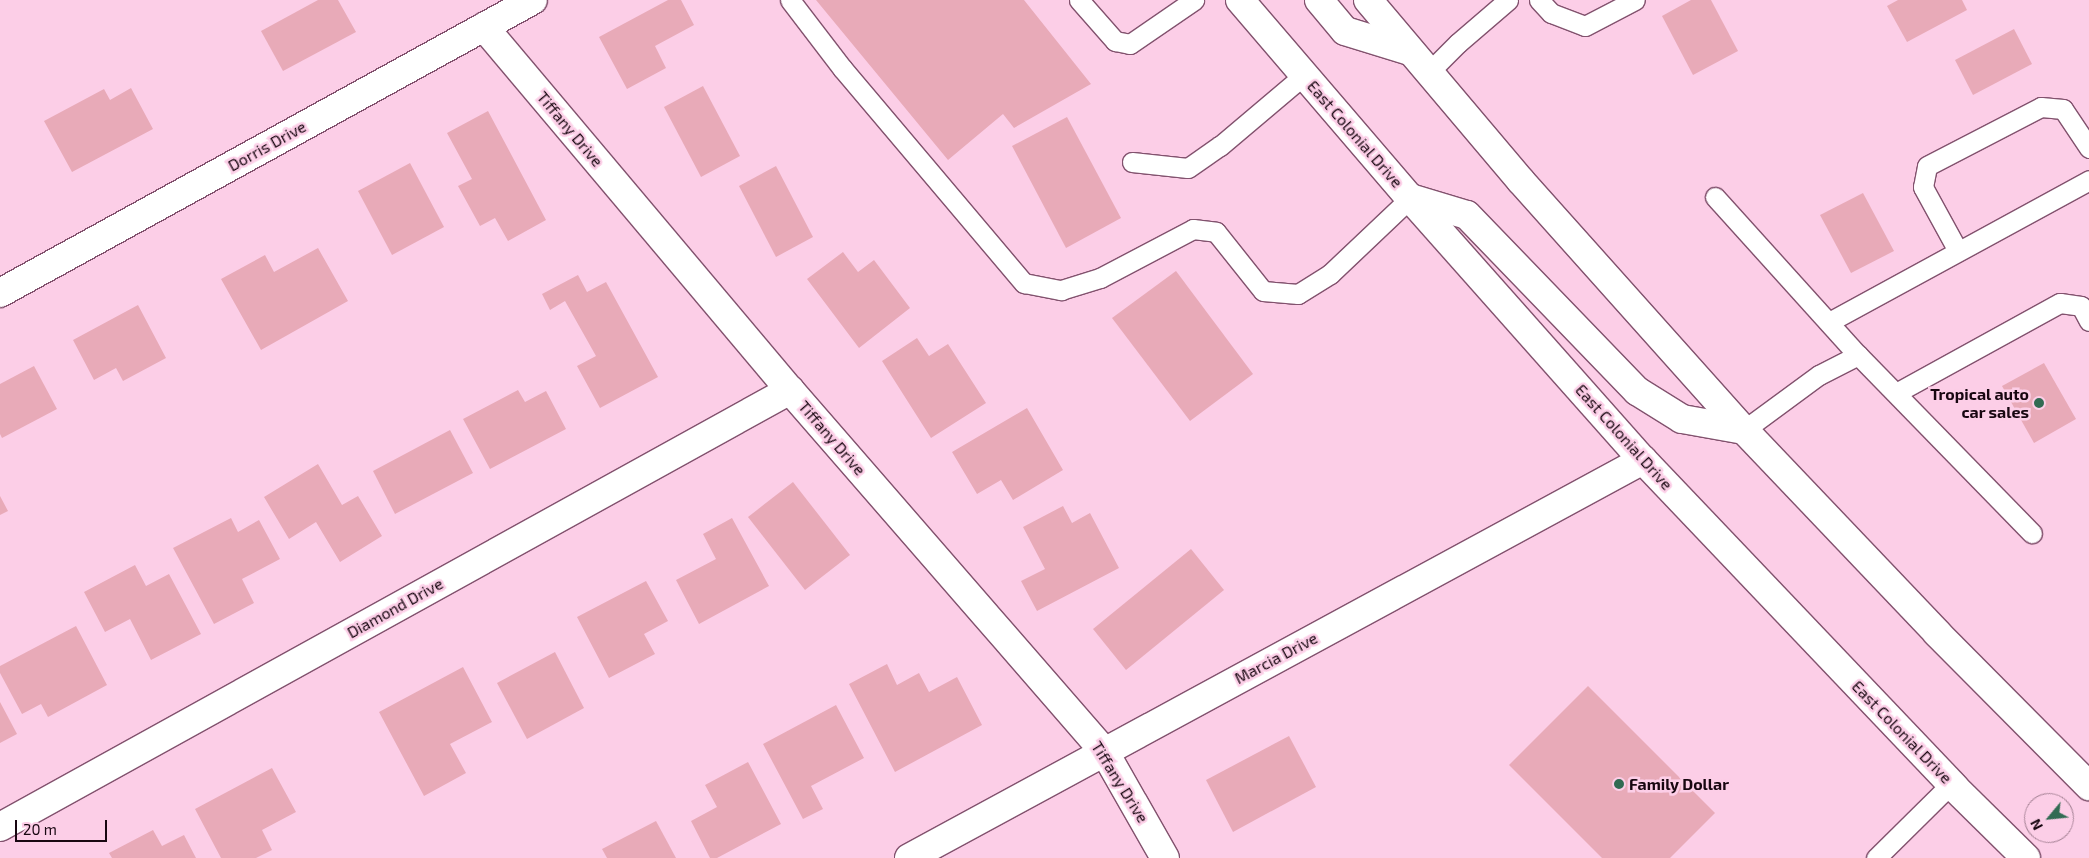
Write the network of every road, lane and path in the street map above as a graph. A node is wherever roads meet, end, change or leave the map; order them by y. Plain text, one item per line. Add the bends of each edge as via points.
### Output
1 (533, 0) edge
2 (790, 0) edge
3 (1079, 0) edge
4 (1194, 0) edge
5 (1240, 0) edge
6 (1319, 0) edge
7 (1368, 0) edge
8 (1508, 0) edge
9 (1539, 0) edge
10 (1635, 0) edge
11 (484, 27) junction
12 (1410, 51) junction
13 (1428, 73) junction
14 (1304, 75) junction
15 (2089, 148) edge
16 (1132, 162) dead end
17 (2089, 180) edge
18 (1715, 197) dead end
19 (1410, 198) junction
20 (1958, 251) junction
21 (0, 293) edge
22 (2089, 321) edge
23 (1829, 322) junction
24 (1858, 354) junction
25 (790, 390) junction
26 (1896, 393) junction
27 (1744, 430) junction
28 (1643, 460) junction
29 (2032, 533) dead end
30 (1104, 751) junction
31 (1951, 784) junction
32 (2089, 786) edge
33 (0, 827) edge
34 (908, 858) edge
35 (1165, 858) edge
36 (1876, 858) edge
37 (2026, 858) edge

1 - 11 main road, Dorris Drive
2 - 19 lane via 842,68 1024,282 1061,290 1100,278 1193,229 1216,232 1264,291 1298,294 1330,274
3 - 4 lane via 1115,41 1130,44
5 - 14 main road, East Colonial Drive
6 - 12 main road via 1345,31
7 - 12 main road
8 - 13 lane
9 - 10 lane via 1551,13 1585,26
11 - 21 main road, Dorris Drive
11 - 25 main road, Tiffany Drive
12 - 13 main road
13 - 27 main road via 1521,182
14 - 16 lane via 1220,146 1188,168
14 - 19 main road, East Colonial Drive
15 - 20 lane via 2063,109 2041,107 1927,166 1923,187
17 - 20 lane
18 - 23 lane
19 - 27 main road via 1467,214 1637,391 1682,419
19 - 28 main road, East Colonial Drive
20 - 23 lane
22 - 26 lane via 2081,306 2060,303
23 - 24 lane
24 - 26 lane
24 - 27 lane via 1819,375
25 - 30 main road, Tiffany Drive
25 - 33 main road, Diamond Drive
26 - 29 lane
27 - 32 main road via 1937,633
28 - 30 main road, Marcia Drive
28 - 31 main road, East Colonial Drive
30 - 34 main road, Marcia Drive
30 - 35 main road, Tiffany Drive
31 - 36 lane
31 - 37 main road, East Colonial Drive

